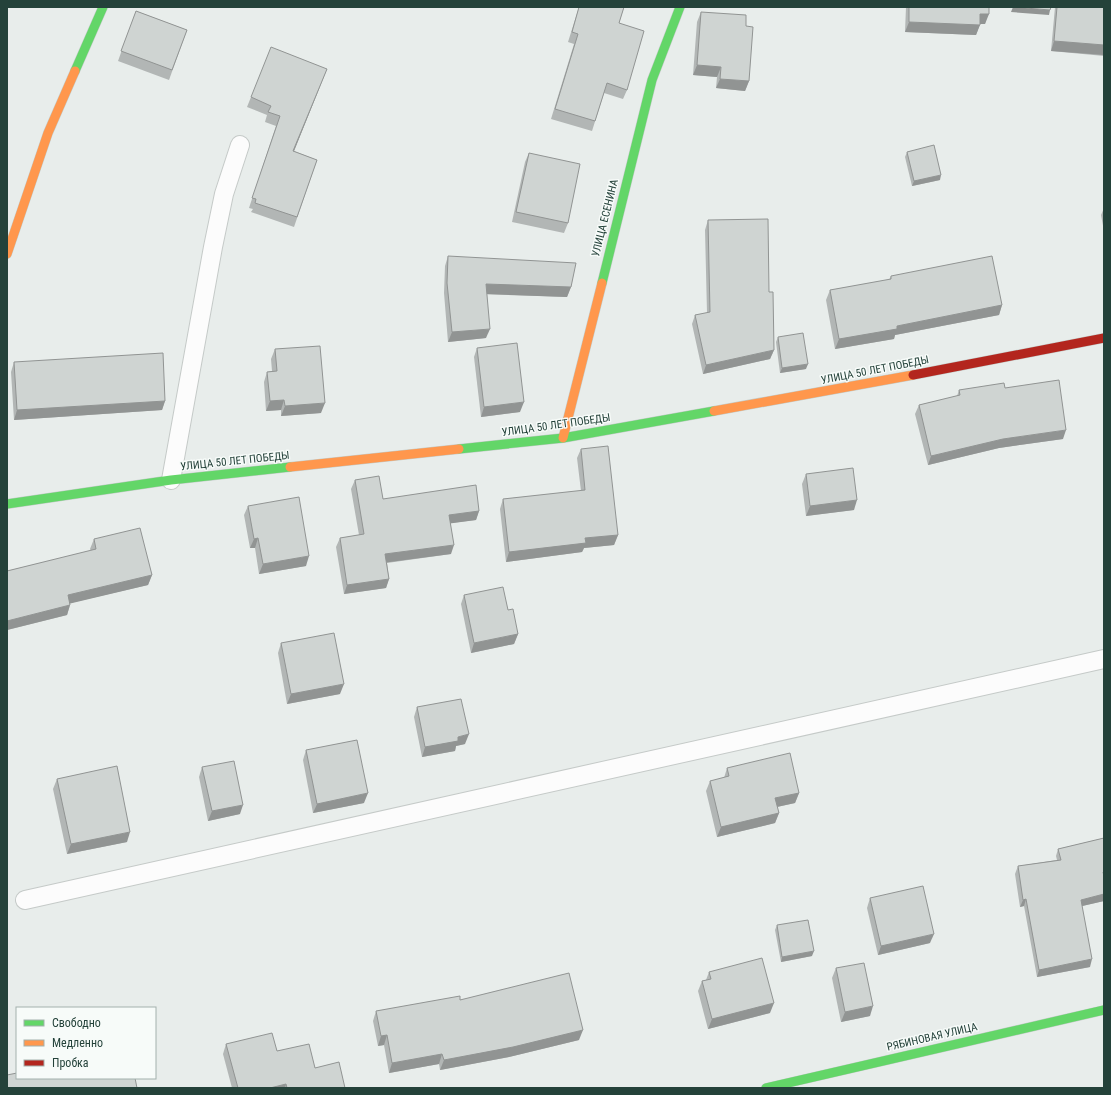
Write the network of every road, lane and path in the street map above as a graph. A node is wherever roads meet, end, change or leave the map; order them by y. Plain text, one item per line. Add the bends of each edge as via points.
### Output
1 (103, 7) edge
2 (680, 7) edge
3 (240, 145) dead end
4 (7, 254) edge
5 (1104, 338) edge
6 (563, 438) junction
7 (171, 480) junction
8 (7, 504) edge
9 (1104, 659) edge
10 (25, 900) dead end
11 (1104, 1010) edge
12 (766, 1088) edge

1 - 4 street via 48,133
2 - 6 street, УЛИЦА ЕСЕНИНА via 652,80
3 - 7 lane via 224,194 213,247
5 - 6 street, УЛИЦА 50 ЛЕТ ПОБЕДЫ via 862,385
6 - 7 street, УЛИЦА 50 ЛЕТ ПОБЕДЫ
7 - 8 street, УЛИЦА 50 ЛЕТ ПОБЕДЫ
9 - 10 lane
11 - 12 street, РЯБИНОВАЯ УЛИЦА

